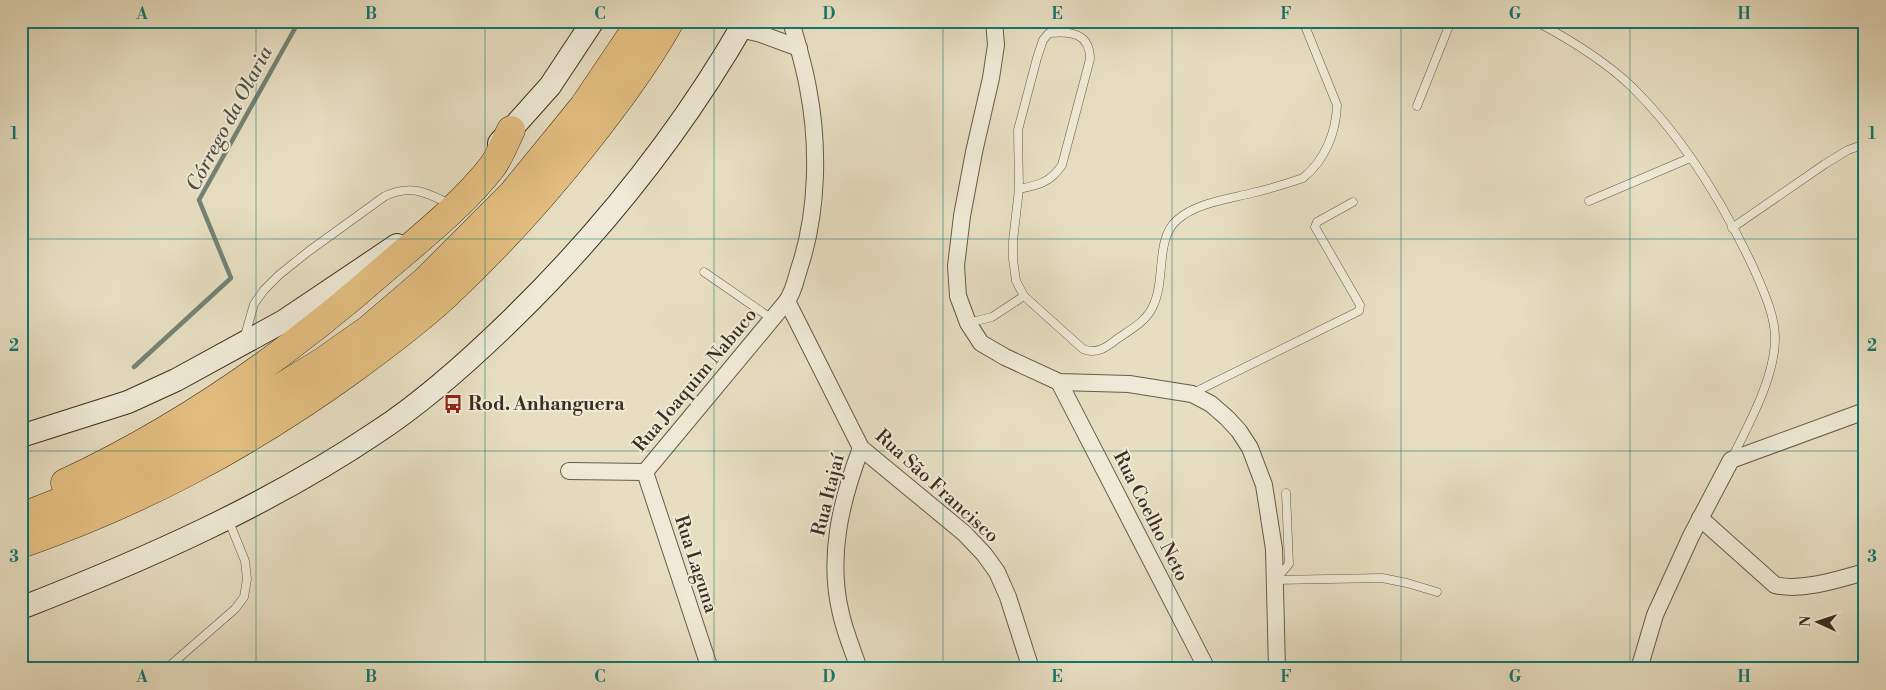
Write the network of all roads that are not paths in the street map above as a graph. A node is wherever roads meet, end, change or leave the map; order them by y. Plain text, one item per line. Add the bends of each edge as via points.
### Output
1 (593, 21) edge
2 (640, 21) edge
3 (670, 21) edge
4 (791, 21) edge
5 (994, 21) edge
6 (1302, 21) edge
7 (1451, 21) edge
8 (1535, 21) edge
9 (742, 25) edge
10 (799, 48) junction
11 (1416, 106) dead end
12 (511, 130) junction
13 (1865, 144) edge
14 (1690, 158) junction
15 (1019, 189) junction
16 (1589, 201) dead end
17 (446, 202) junction
18 (1353, 202) dead end
19 (1732, 228) junction
20 (704, 272) dead end
21 (1024, 296) junction
22 (787, 301) junction
23 (772, 319) junction
24 (968, 323) junction
25 (242, 345) junction
26 (1059, 382) junction
27 (1192, 394) junction
28 (1865, 411) edge
29 (21, 436) edge
30 (861, 448) junction
31 (1731, 460) junction
32 (569, 470) dead end
33 (644, 472) junction
34 (1286, 493) dead end
35 (21, 508) edge
36 (21, 516) edge
37 (227, 518) junction
38 (1700, 518) junction
39 (21, 544) edge
40 (1865, 572) edge
41 (1275, 580) junction
42 (1437, 592) dead end
43 (21, 608) edge
44 (166, 669) edge
45 (710, 669) edge
46 (859, 669) edge
47 (1031, 669) edge
48 (1207, 669) edge
49 (1277, 669) edge
50 (1639, 669) edge

1 - 12 main road via 550,86
2 - 36 highway via 583,107 512,194 425,281 369,329 215,428 108,483
3 - 39 highway via 609,113 532,207 444,296 385,345 246,441 161,487 76,525
4 - 10 street
5 - 24 street via 996,45 991,78 962,216 956,266 958,296
6 - 21 lane via 1337,105 1331,137 1313,169 1302,178 1214,202 1177,219 1168,229 1165,240 1153,308 1134,328 1099,351 1083,350
7 - 11 lane
8 - 14 lane via 1598,60 1631,86
9 - 10 street
9 - 37 main road via 673,134 621,201 544,288 494,336 456,371 379,431 323,466
10 - 22 street via 809,89 815,183 812,221
12 - 17 main road
12 - 35 highway via 492,166 454,208 283,352 205,405
13 - 19 lane via 1832,160
14 - 16 lane
14 - 19 lane
15 - 15 lane via 1047,181 1062,165 1090,59 1090,48 1079,36 1049,33 1043,40 1018,130
15 - 21 lane via 1013,259 1016,281
17 - 25 main road via 407,238 284,321
17 - 25 lane via 426,192 410,189 396,191 379,200 309,251 264,290 254,304
18 - 27 lane via 1317,222 1315,227 1360,306 1359,311
19 - 31 lane via 1762,286 1776,337 1772,364 1756,411
20 - 23 lane
21 - 24 lane via 992,317
22 - 23 street, Rua Joaquim Nabuco
22 - 30 street, Rua São Francisco
23 - 33 street, Rua Joaquim Nabuco
24 - 26 street via 981,343
25 - 29 main road via 128,402
26 - 27 street via 1129,384
26 - 48 street, Rua Coelho Neto
27 - 41 street via 1228,418 1250,448 1264,486
28 - 31 street
30 - 46 street, Rua Itajaí via 848,481 835,554 841,613
30 - 47 street, Rua São Francisco via 941,512 984,554 1008,597
31 - 38 street
32 - 33 street, Rua Joaquim Nabuco
33 - 45 street, Rua Laguna
34 - 41 lane via 1289,564
37 - 43 main road
37 - 44 lane via 245,561 244,597 235,610
38 - 40 street via 1775,585 1784,588 1808,586
38 - 50 street via 1655,615
41 - 42 lane via 1382,578
41 - 49 street

